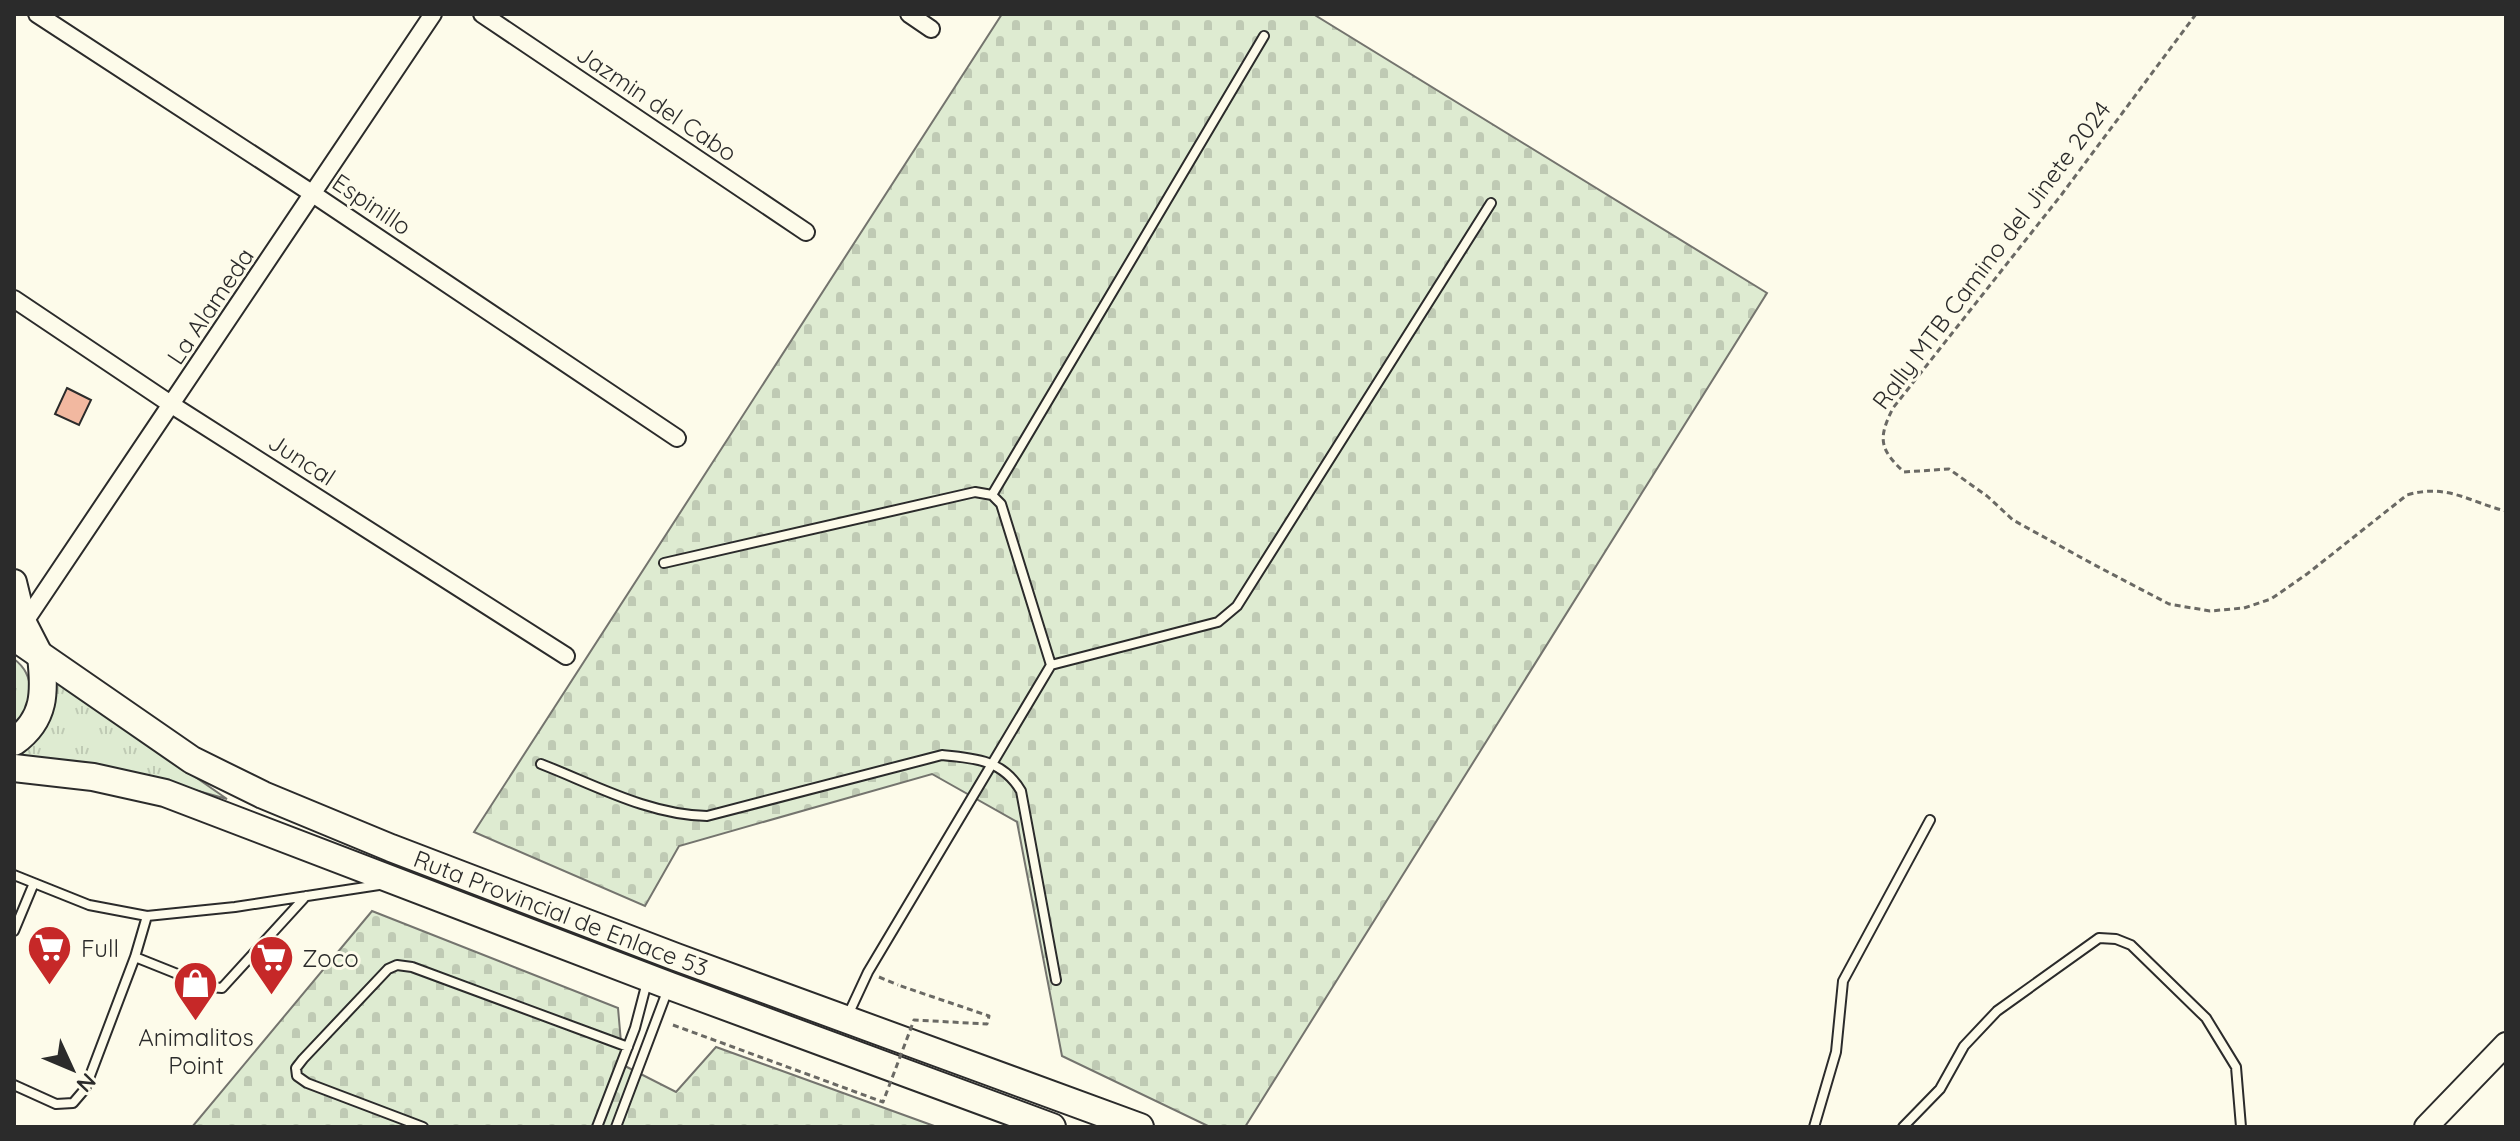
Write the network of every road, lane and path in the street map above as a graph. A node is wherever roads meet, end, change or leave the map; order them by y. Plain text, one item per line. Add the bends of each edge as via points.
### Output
1 (37, 14) edge
2 (433, 14) edge
3 (482, 14) edge
4 (909, 14) edge
5 (2196, 14) edge
6 (931, 29) dead end
7 (1264, 36) dead end
8 (313, 194) junction
9 (1491, 203) dead end
10 (806, 232) dead end
11 (14, 299) edge
12 (172, 405) junction
13 (677, 438) dead end
14 (992, 495) junction
15 (2506, 511) edge
16 (664, 563) dead end
17 (14, 582) edge
18 (19, 630) edge
19 (41, 656) junction
20 (566, 656) dead end
21 (1051, 665) junction
22 (14, 742) edge
23 (993, 763) junction
24 (541, 764) dead end
25 (14, 768) edge
26 (1930, 820) dead end
27 (14, 875) edge
28 (34, 883) junction
29 (399, 883) junction
30 (306, 896) junction
31 (147, 916) junction
32 (14, 931) edge
33 (135, 957) junction
34 (868, 972) junction
35 (1056, 980) dead end
36 (659, 982) junction
37 (846, 1018) junction
38 (673, 1025) dead end
39 (2506, 1044) edge
40 (628, 1047) junction
41 (14, 1085) edge
42 (423, 1127) edge
43 (597, 1127) edge
44 (616, 1127) edge
45 (1052, 1127) edge
46 (1140, 1127) edge
47 (1814, 1127) edge
48 (1903, 1127) edge
49 (2241, 1127) edge
50 (2426, 1127) edge

1 - 8 street, Espinillo
2 - 8 street, La Alameda
3 - 10 street, Jazmin del Cabo
4 - 6 street
5 - 15 path, Rally MTB Camino del Jinete 2024 via 1893,408 1882,445 1891,460 1904,472 1949,469 2013,520 2091,563 2169,604 2210,611 2271,599 2407,495 2444,490
7 - 14 lane
8 - 12 street, La Alameda
8 - 13 street, Espinillo
9 - 21 lane via 1237,606 1218,622
11 - 12 street, Juncal
12 - 18 street, La Alameda
12 - 20 street, Juncal
14 - 16 lane via 975,492
14 - 21 lane via 1001,504
17 - 18 main road
18 - 19 main road, Ruta Provincial de Enlace 53
19 - 22 main road via 45,689 35,719
19 - 37 main road, Ruta Provincial de Enlace 53 via 192,760 263,795 662,952
21 - 23 lane
23 - 24 lane via 942,755 707,816 658,811
23 - 34 lane
23 - 35 lane via 1021,791
25 - 29 main road, Ruta Provincial de Enlace 53 via 93,777 165,793
26 - 47 lane via 1843,981 1836,1052
27 - 28 lane
28 - 31 lane via 89,905
28 - 32 lane
29 - 30 lane
29 - 36 main road, Ruta Provincial de Enlace 53
30 - 31 lane
30 - 33 lane via 222,988
31 - 33 lane
33 - 41 lane via 85,1089 73,1103 56,1104
34 - 37 lane
34 - 38 path, bridge via 989,1016 987,1024 914,1020 883,1102
36 - 40 lane
36 - 44 lane
36 - 45 main road, Ruta Provincial de Enlace 53
37 - 46 main road, Ruta Provincial de Enlace 53
39 - 50 street
40 - 42 lane via 397,965 381,974 303,1059 297,1076
40 - 43 lane
48 - 49 lane via 1940,1089 1964,1046 1997,1011 2099,938 2131,945 2206,1018 2236,1067

